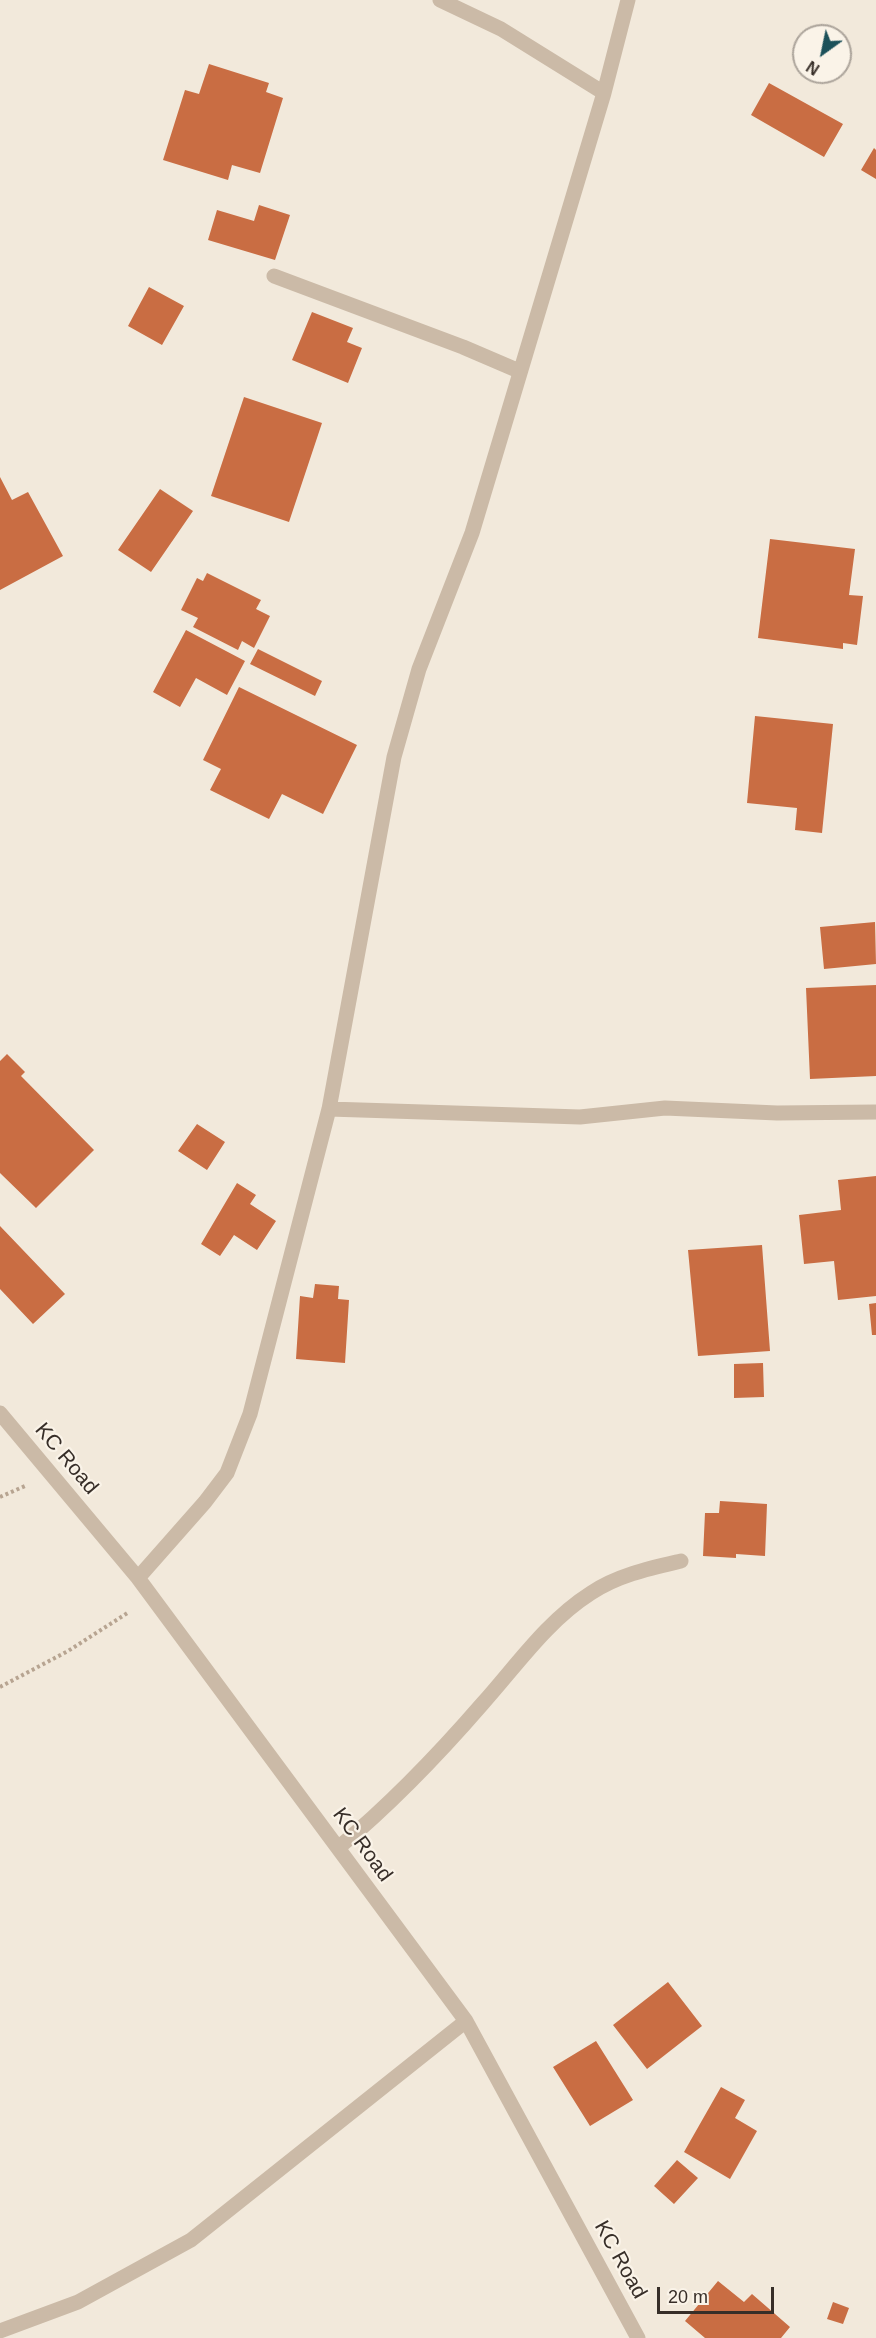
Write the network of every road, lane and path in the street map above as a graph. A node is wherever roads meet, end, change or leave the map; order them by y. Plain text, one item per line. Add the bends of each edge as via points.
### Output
1 (440, 0) edge
2 (628, 0) edge
3 (604, 93) junction
4 (274, 276) dead end
5 (519, 371) junction
6 (328, 1109) junction
7 (876, 1112) edge
8 (0, 1413) edge
9 (681, 1561) dead end
10 (138, 1578) junction
11 (153, 1597) junction
12 (0, 1687) edge
13 (339, 1848) junction
14 (466, 2021) junction
15 (0, 2331) edge
16 (638, 2338) edge

1 - 3 street via 501,29
2 - 3 street
3 - 5 street
4 - 5 street
5 - 6 street via 472,533 419,669 394,757
6 - 7 street via 580,1117 665,1108
6 - 10 street via 239,1446 227,1473 205,1502
8 - 10 street, KC Road
9 - 13 street via 638,1572 592,1592 561,1616 411,1783
10 - 11 street, KC Road
11 - 12 path via 68,1651
11 - 13 street, KC Road
13 - 14 street, KC Road
14 - 15 street via 191,2240 78,2302
14 - 16 street, KC Road

